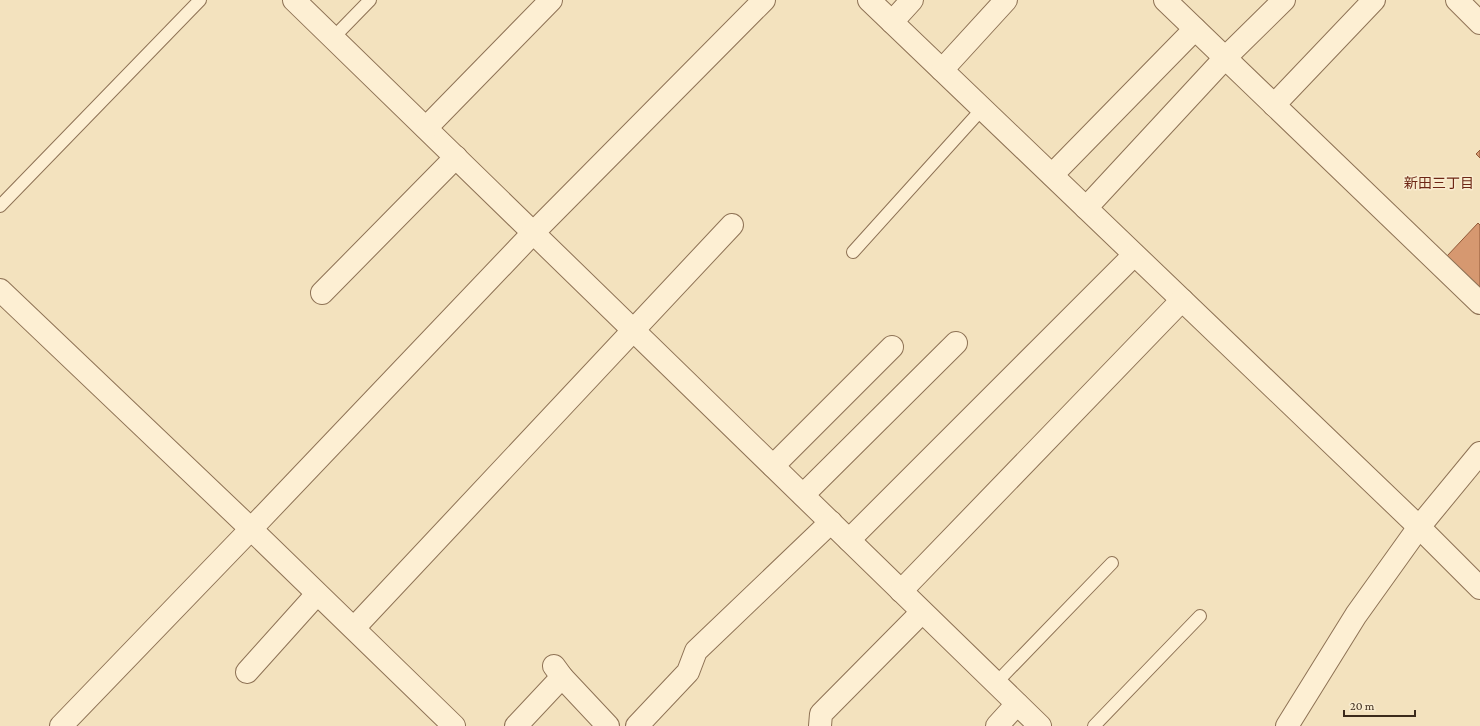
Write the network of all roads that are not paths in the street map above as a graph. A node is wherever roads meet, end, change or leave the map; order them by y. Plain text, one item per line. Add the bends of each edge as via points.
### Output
1 (200, 0) edge
2 (294, 0) edge
3 (370, 0) edge
4 (550, 0) edge
5 (764, 0) edge
6 (869, 0) edge
7 (912, 0) edge
8 (1006, 0) edge
9 (1165, 0) edge
10 (1284, 0) edge
11 (1374, 0) edge
12 (1457, 0) edge
13 (892, 22) junction
14 (1480, 23) edge
15 (1195, 29) junction
16 (333, 38) junction
17 (1225, 58) junction
18 (942, 70) junction
19 (1274, 105) junction
20 (982, 109) junction
21 (426, 128) junction
22 (456, 157) junction
23 (1052, 175) junction
24 (0, 206) edge
25 (1086, 208) junction
26 (732, 225) dead end
27 (533, 233) junction
28 (853, 252) dead end
29 (1134, 255) junction
30 (0, 290) edge
31 (322, 293) dead end
32 (1182, 300) junction
33 (1480, 303) edge
34 (633, 330) junction
35 (956, 343) dead end
36 (892, 347) dead end
37 (1480, 453) edge
38 (773, 466) junction
39 (803, 495) junction
40 (831, 522) junction
41 (1419, 527) junction
42 (251, 529) junction
43 (849, 540) junction
44 (1112, 563) dead end
45 (1480, 588) edge
46 (901, 590) junction
47 (317, 594) junction
48 (922, 612) junction
49 (1200, 616) dead end
50 (354, 628) junction
51 (247, 672) dead end
52 (996, 683) junction
53 (1017, 704) junction
54 (446, 723) edge
55 (61, 726) edge
56 (516, 726) edge
57 (608, 726) edge
58 (637, 726) edge
59 (820, 726) edge
60 (997, 726) edge
61 (1040, 726) edge
62 (1094, 726) edge
63 (1287, 726) edge

1 - 24 lane
2 - 16 street
3 - 16 lane
4 - 21 street
5 - 27 street
6 - 13 street
7 - 13 street
8 - 18 street
9 - 15 street
10 - 17 street
11 - 19 street
12 - 14 street
13 - 18 street
15 - 17 street
15 - 23 street
16 - 21 street
17 - 19 street
17 - 25 street
18 - 20 street
19 - 33 street
20 - 23 street
20 - 28 lane
21 - 22 street
22 - 27 street
22 - 31 street
23 - 25 street
25 - 29 street
26 - 34 street
27 - 34 street
27 - 42 street
29 - 32 street
29 - 43 street
30 - 42 street
32 - 41 street
32 - 46 street
34 - 38 street
34 - 50 street
35 - 39 street
36 - 38 street
37 - 41 street
38 - 39 street
39 - 40 street
40 - 43 street
40 - 58 street via 696,651 688,672
41 - 45 street
41 - 63 street via 1356,615
42 - 47 street
42 - 55 street
43 - 46 street
44 - 52 lane
46 - 48 street
47 - 50 street
47 - 51 street
48 - 52 street
48 - 59 street via 821,714
49 - 62 lane
50 - 54 street
52 - 53 street
53 - 60 street
53 - 61 street
56 - 57 street via 558,671

